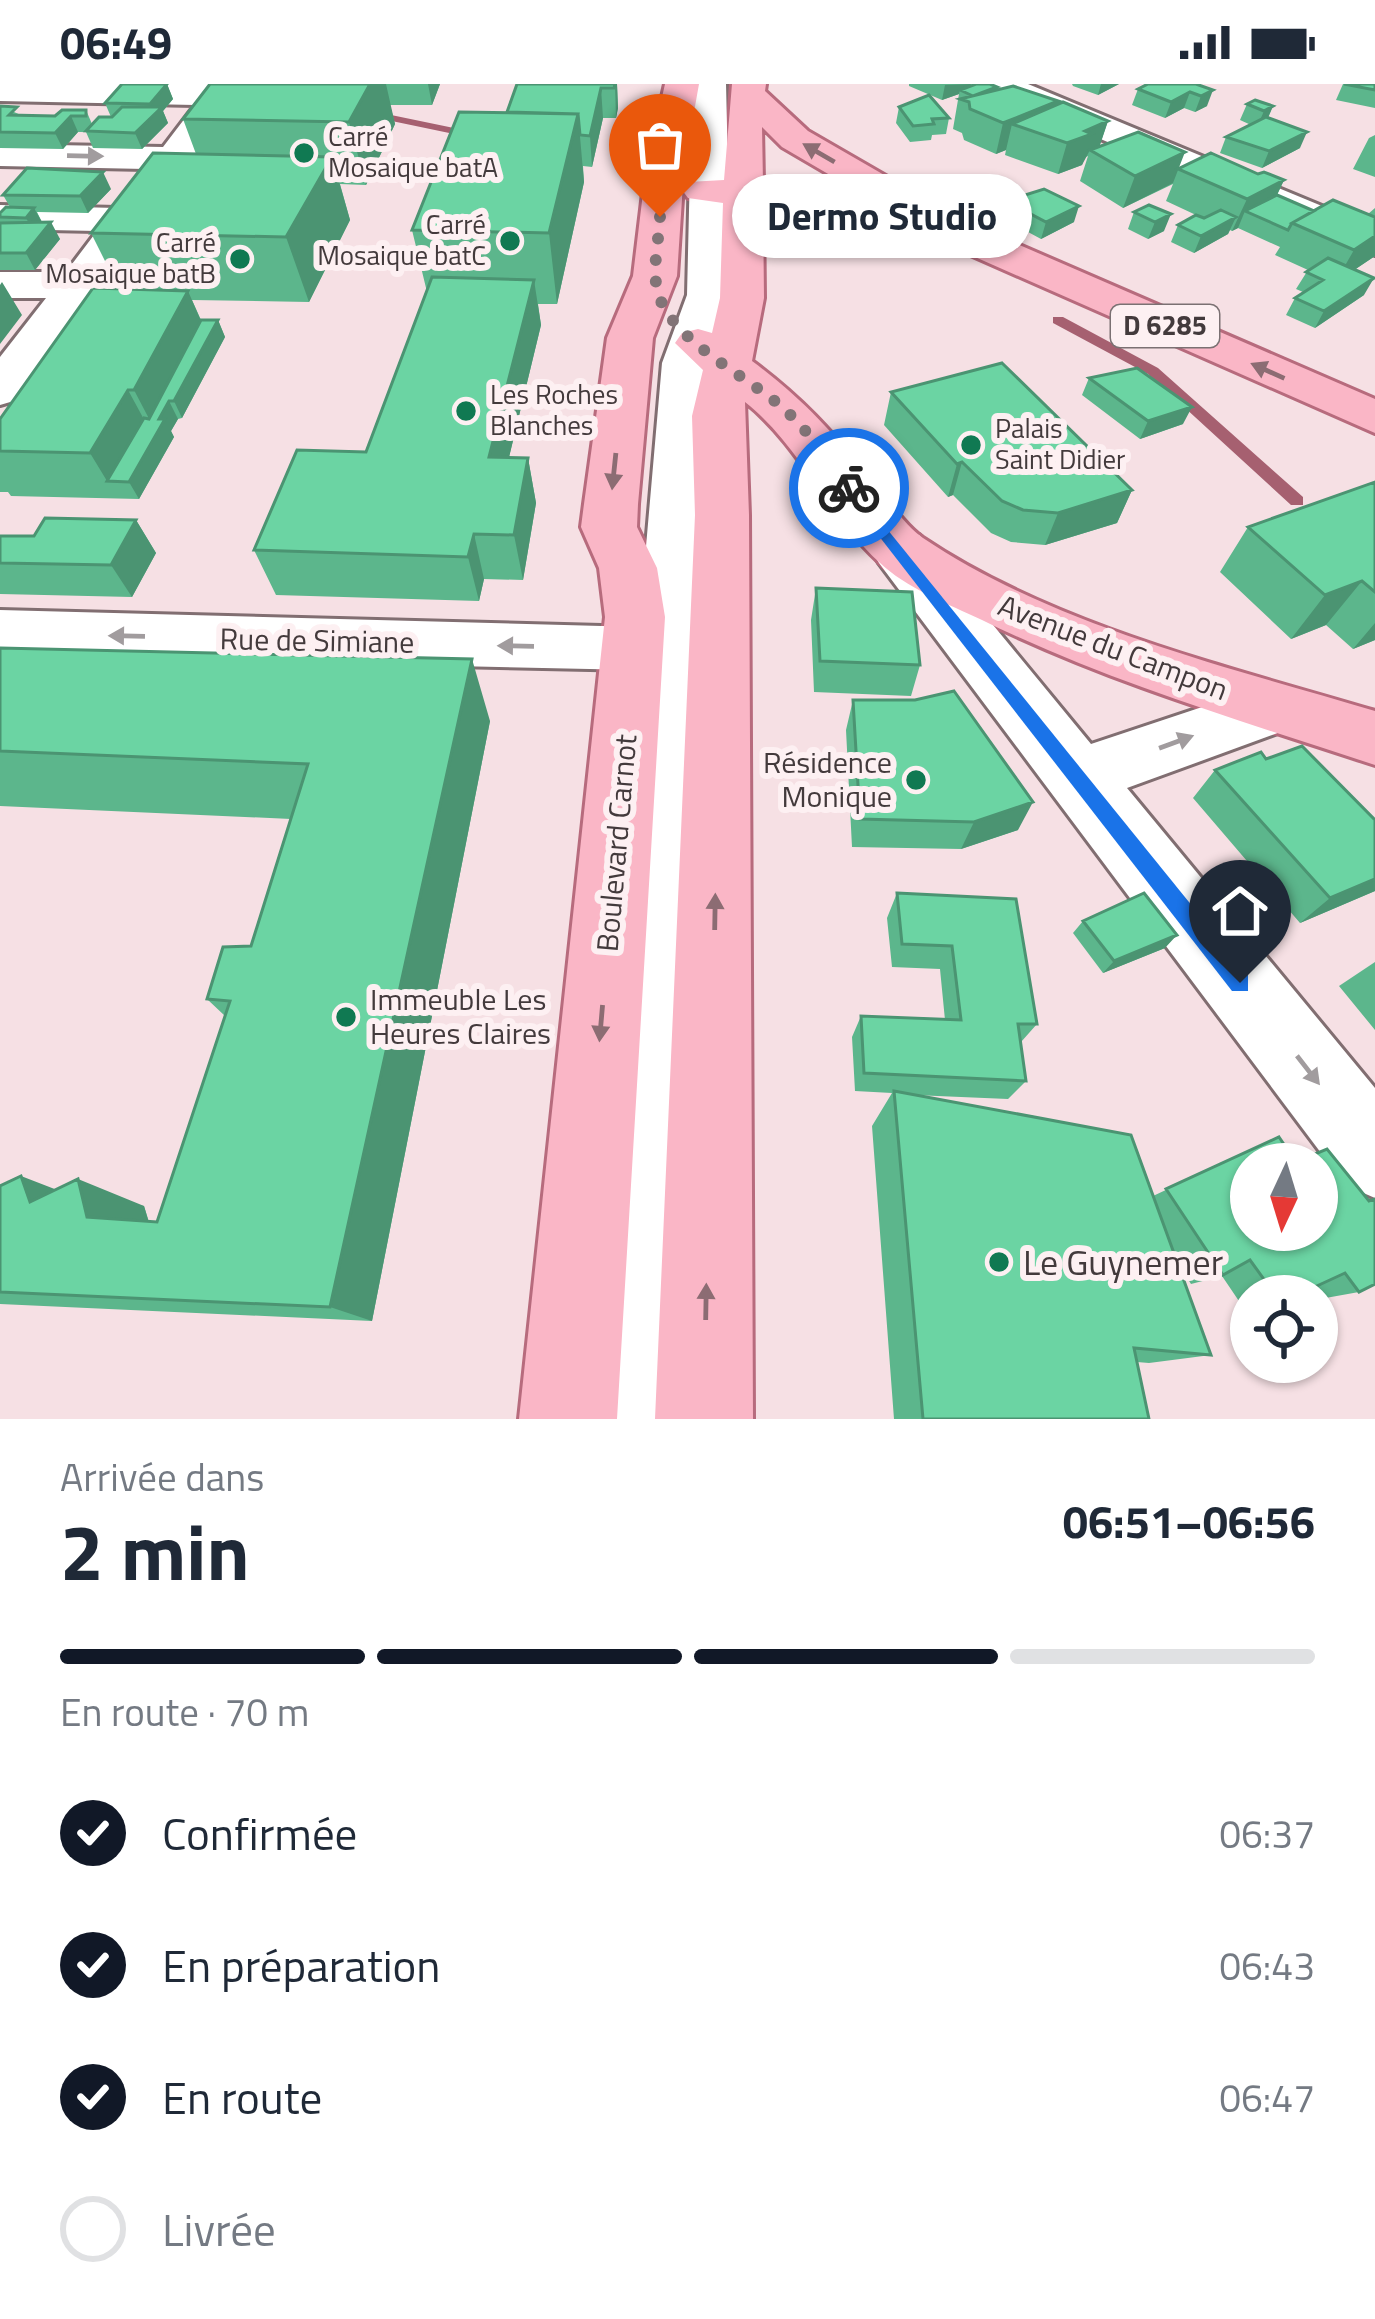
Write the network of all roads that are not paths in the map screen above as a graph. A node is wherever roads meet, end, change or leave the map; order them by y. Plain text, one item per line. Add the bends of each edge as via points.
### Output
1 (682, 84) edge
2 (709, 84) edge
3 (999, 84) edge
4 (749, 89) edge
5 (225, 90) edge
6 (0, 91) edge
7 (0, 154) edge
8 (170, 158) junction
9 (662, 190) junction
10 (727, 190) junction
11 (0, 218) edge
12 (125, 220) junction
13 (956, 233) junction
14 (1375, 243) edge
15 (655, 276) junction
16 (0, 284) edge
17 (77, 285) junction
18 (709, 351) junction
19 (4, 380) edge
20 (1375, 418) edge
21 (899, 549) junction
22 (0, 633) edge
23 (633, 648) junction
24 (1339, 725) edge
25 (1078, 777) junction
26 (1375, 1155) edge
27 (568, 1419) edge
28 (623, 1419) edge
29 (704, 1419) edge

1 - 9 main road, Boulevard Carnot
2 - 10 street
3 - 14 street
4 - 10 main road
13 -> 4 main road, D 6285 via 795,139
5 - 6 street
5 - 8 street
7 -> 8 street
8 - 12 street
9 - 10 main road
9 - 15 main road, Boulevard Carnot
10 - 13 main road via 864,204
10 - 18 main road via 742,298
11 - 12 street
12 - 17 street
20 -> 13 main road, D 6285
15 - 18 main road via 660,300
15 -> 23 main road, Boulevard Carnot via 630,338 610,504 609,527 633,588
16 - 17 street
17 - 19 street
18 - 21 main road, Avenue du Campon via 787,411
18 - 28 street via 683,389
29 -> 18 main road via 722,515
21 - 24 main road, Avenue du Campon via 1070,637
21 - 25 street
23 -> 22 street, Rue de Simiane
23 -> 27 main road, Boulevard Carnot
25 -> 24 street
25 -> 26 street

